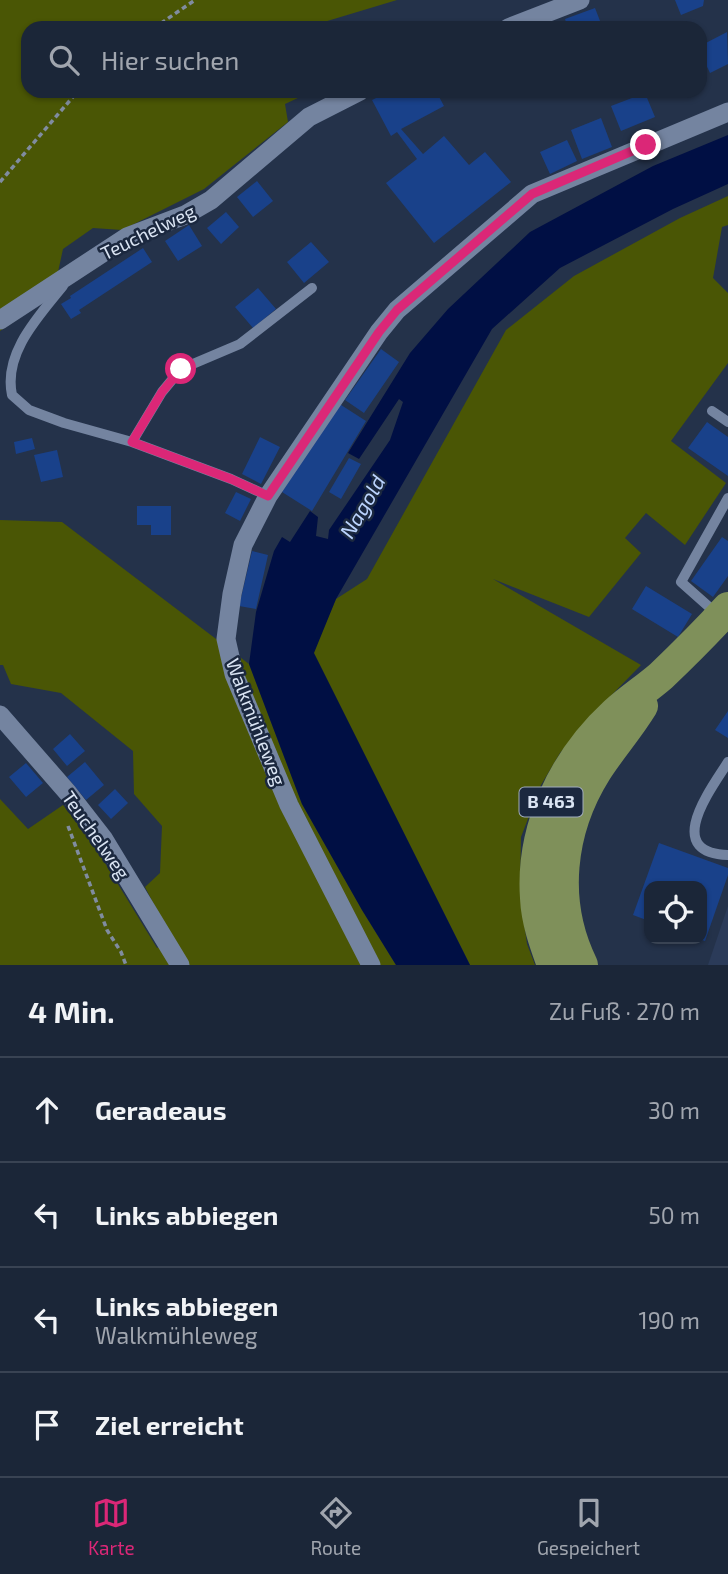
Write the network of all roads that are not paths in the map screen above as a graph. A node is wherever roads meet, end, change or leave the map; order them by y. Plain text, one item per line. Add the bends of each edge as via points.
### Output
1 (580, 0) edge
2 (526, 21) edge
3 (346, 98) edge
4 (728, 113) edge
5 (77, 269) junction
6 (312, 288) dead end
7 (0, 320) edge
8 (712, 411) dead end
9 (728, 422) edge
10 (132, 442) junction
11 (268, 496) junction
12 (728, 498) edge
13 (724, 612) edge
14 (659, 677) junction
15 (0, 715) edge
16 (728, 762) edge
17 (728, 855) edge
18 (180, 965) edge
19 (371, 965) edge
20 (553, 965) edge
21 (582, 965) edge

1 - 2 street
3 - 5 street, Teuchelweg via 309,117 211,200 127,237
4 - 11 street, Walkmühleweg via 532,194 397,310
5 - 7 street, Teuchelweg
5 - 10 lane via 34,323 12,361 10,391 29,410
6 - 10 lane via 240,344 181,369
8 - 9 lane
10 - 11 lane
11 - 19 street, Walkmühleweg via 243,545 226,639 234,674 289,805
12 - 13 lane via 681,582
13 - 14 main road, B 463
14 - 20 main road, B 463 via 614,714 556,789 537,858 536,898
14 - 21 main road, B 463 via 628,730 596,771 564,848 566,921
15 - 18 street, Teuchelweg via 103,838
16 - 17 lane via 700,806 693,827 696,842 708,852

